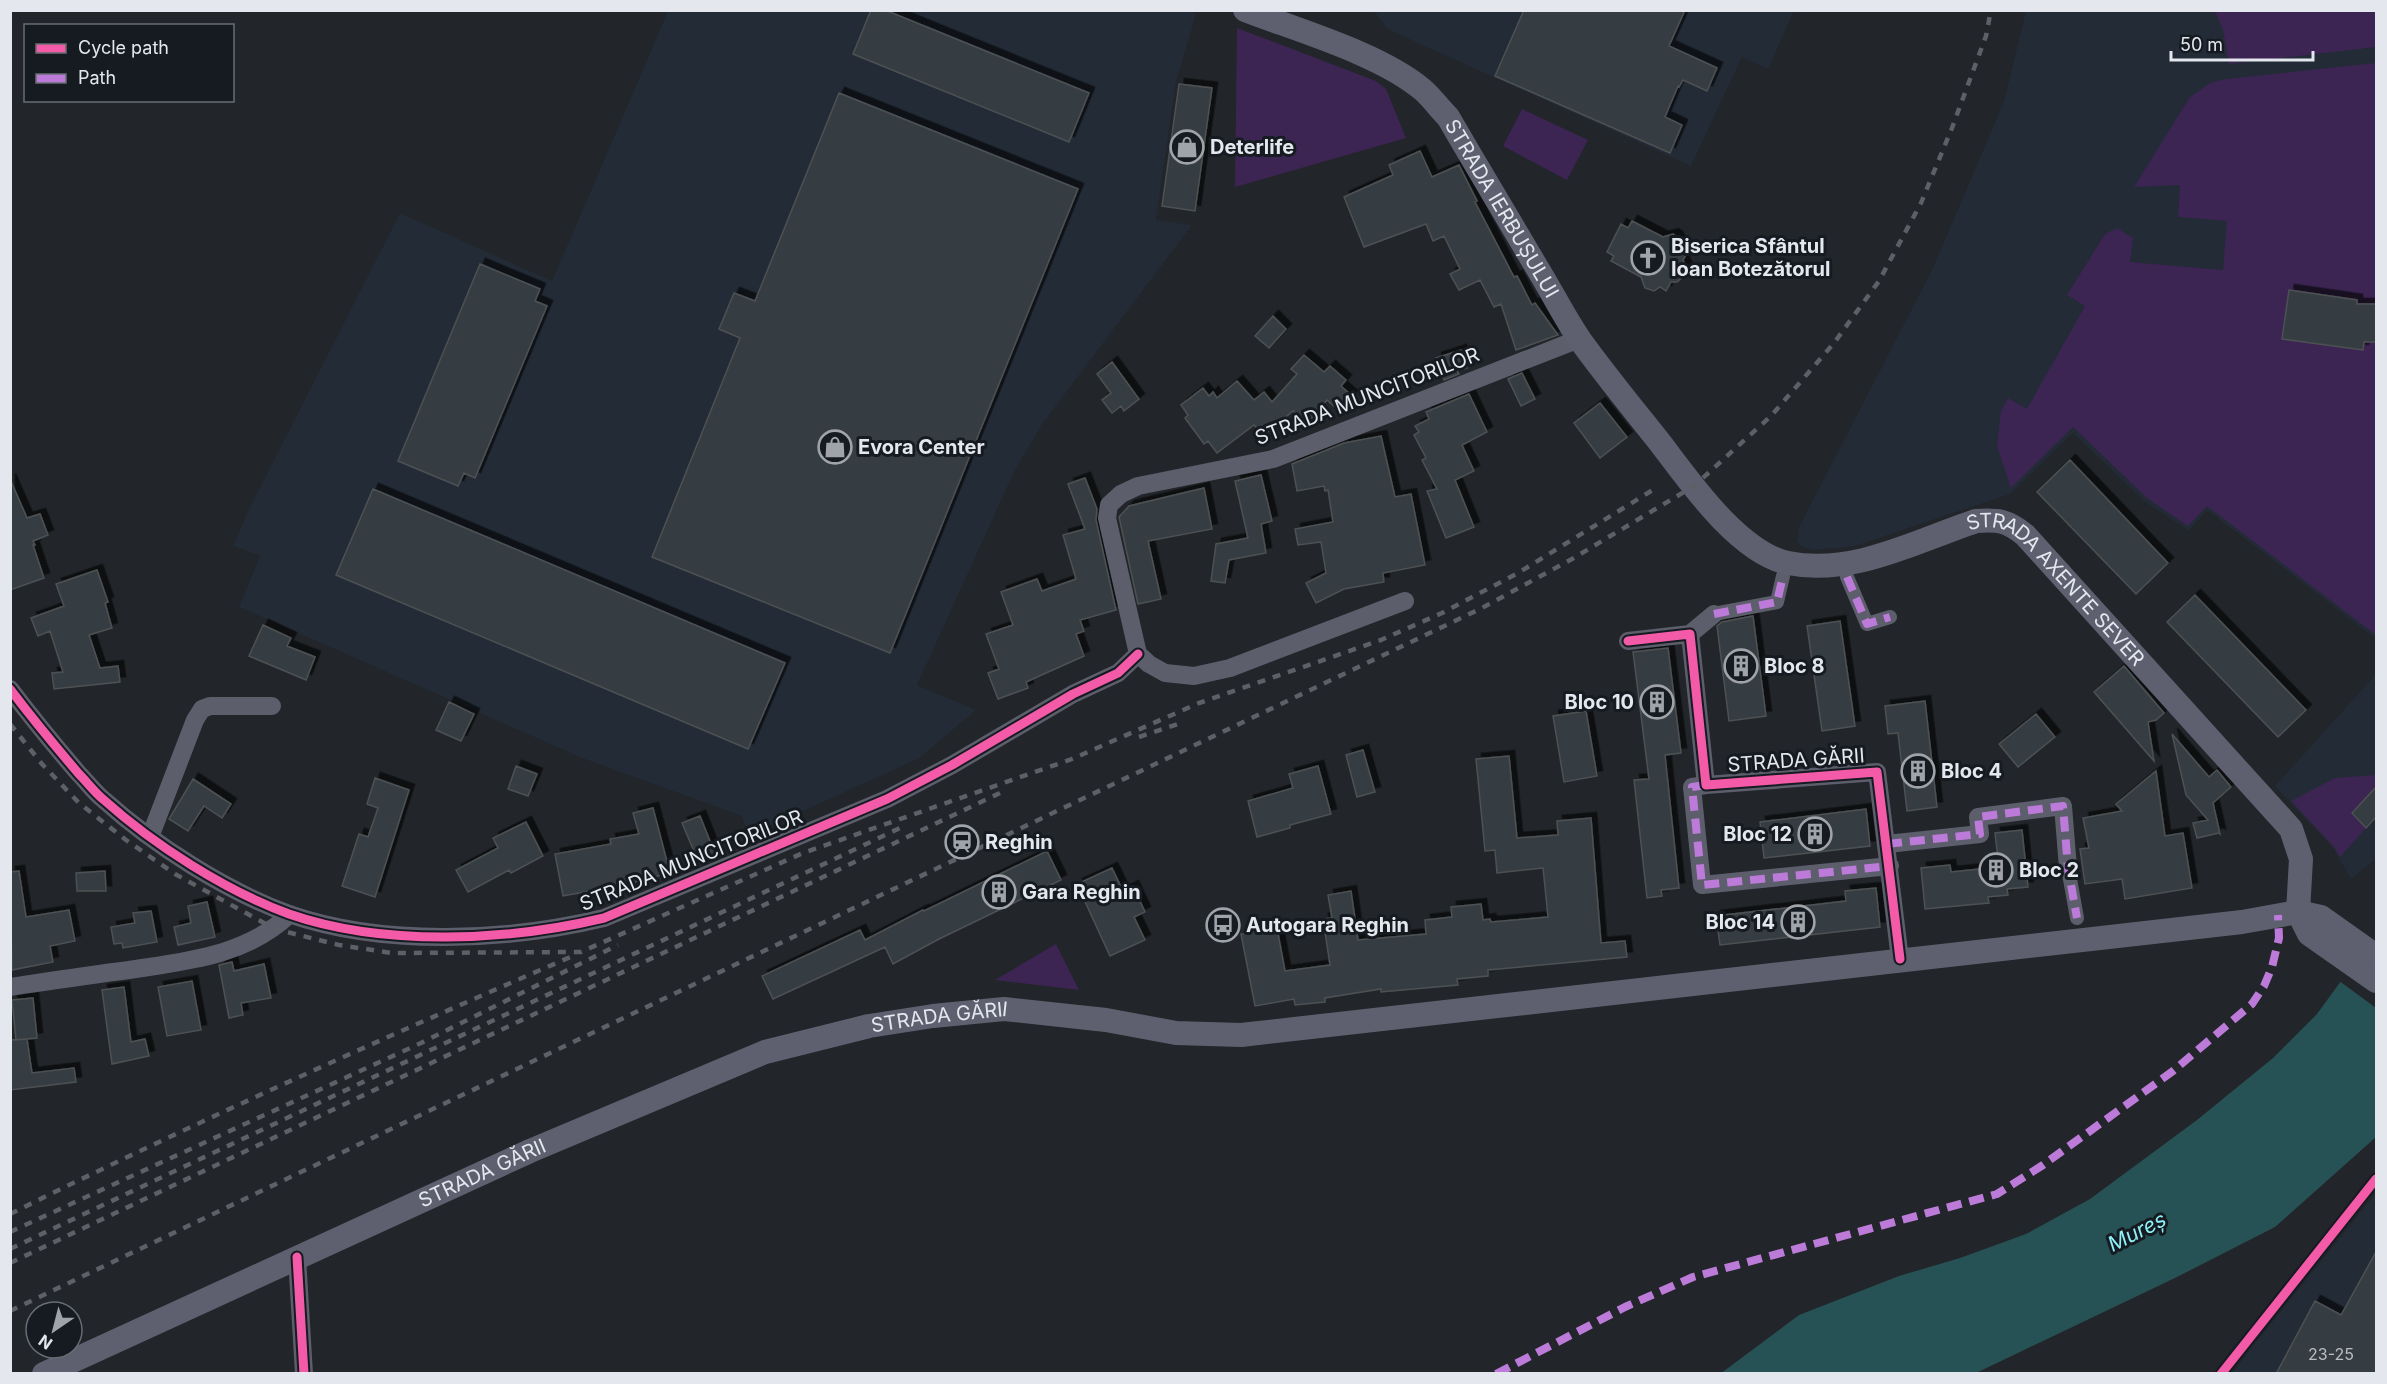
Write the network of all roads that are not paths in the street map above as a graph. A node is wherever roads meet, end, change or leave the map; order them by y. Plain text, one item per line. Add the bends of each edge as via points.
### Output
1 (1245, 10) edge
2 (1579, 339) junction
3 (1694, 486) joint
4 (1783, 576) dead end
5 (1847, 577) dead end
6 (1405, 601) dead end
7 (1714, 614) joint
8 (1890, 617) dead end
9 (1690, 634) junction
10 (1628, 641) dead end
11 (1138, 654) junction
12 (10, 689) edge
13 (272, 706) dead end
14 (1706, 785) junction
15 (150, 837) junction
16 (1887, 844) junction
17 (1890, 866) junction
18 (2068, 868) joint
19 (290, 914) junction
20 (2077, 918) dead end
21 (2310, 921) junction
22 (2376, 956) edge
23 (1900, 959) junction
24 (2376, 981) edge
25 (10, 987) edge
26 (297, 1257) junction
27 (44, 1374) edge
28 (304, 1374) edge

1 - 2 main road, STRADA IERBUȘULUI via 1359,54 1423,90 1448,117
2 - 3 main road, STRADA IERBUȘULUI
2 - 11 street, STRADA MUNCITORILOR via 1273,459 1138,486 1121,494 1109,506 1107,518
3 - 21 main road, STRADA AXENTE SEVER via 1743,540 1786,563 1812,566 1862,561 1976,521 2012,524 2290,829 2301,859
4 - 7 street via 1777,602
5 - 8 street via 1867,624
6 - 11 street via 1230,668 1194,676 1165,673
7 - 9 street
9 - 10 street
9 - 14 street, STRADA GĂRII
11 - 19 street, STRADA MUNCITORILOR via 1118,673 1073,694 887,799 604,918 560,928 418,938
12 - 15 street, STRADA MUNCITORILOR via 47,738 102,799
13 - 15 street via 202,709
14 - 16 street, STRADA GĂRII via 1878,772
14 - 17 street, STRADA GĂRII via 1692,787 1702,885
15 - 19 street, STRADA MUNCITORILOR via 253,898
16 - 17 street, STRADA GĂRII
16 - 18 street via 1980,834 1978,817 2063,806
17 - 23 street, STRADA GĂRII
18 - 20 street
19 - 25 street via 258,938 202,959
21 - 22 main road
21 - 23 main road, STRADA GĂRII via 2242,922
21 - 24 main road
23 - 26 main road, STRADA GĂRII via 1241,1035 1176,1032 1004,1009 869,1026 765,1052 530,1151
26 - 27 main road, STRADA GĂRII
26 - 28 street

